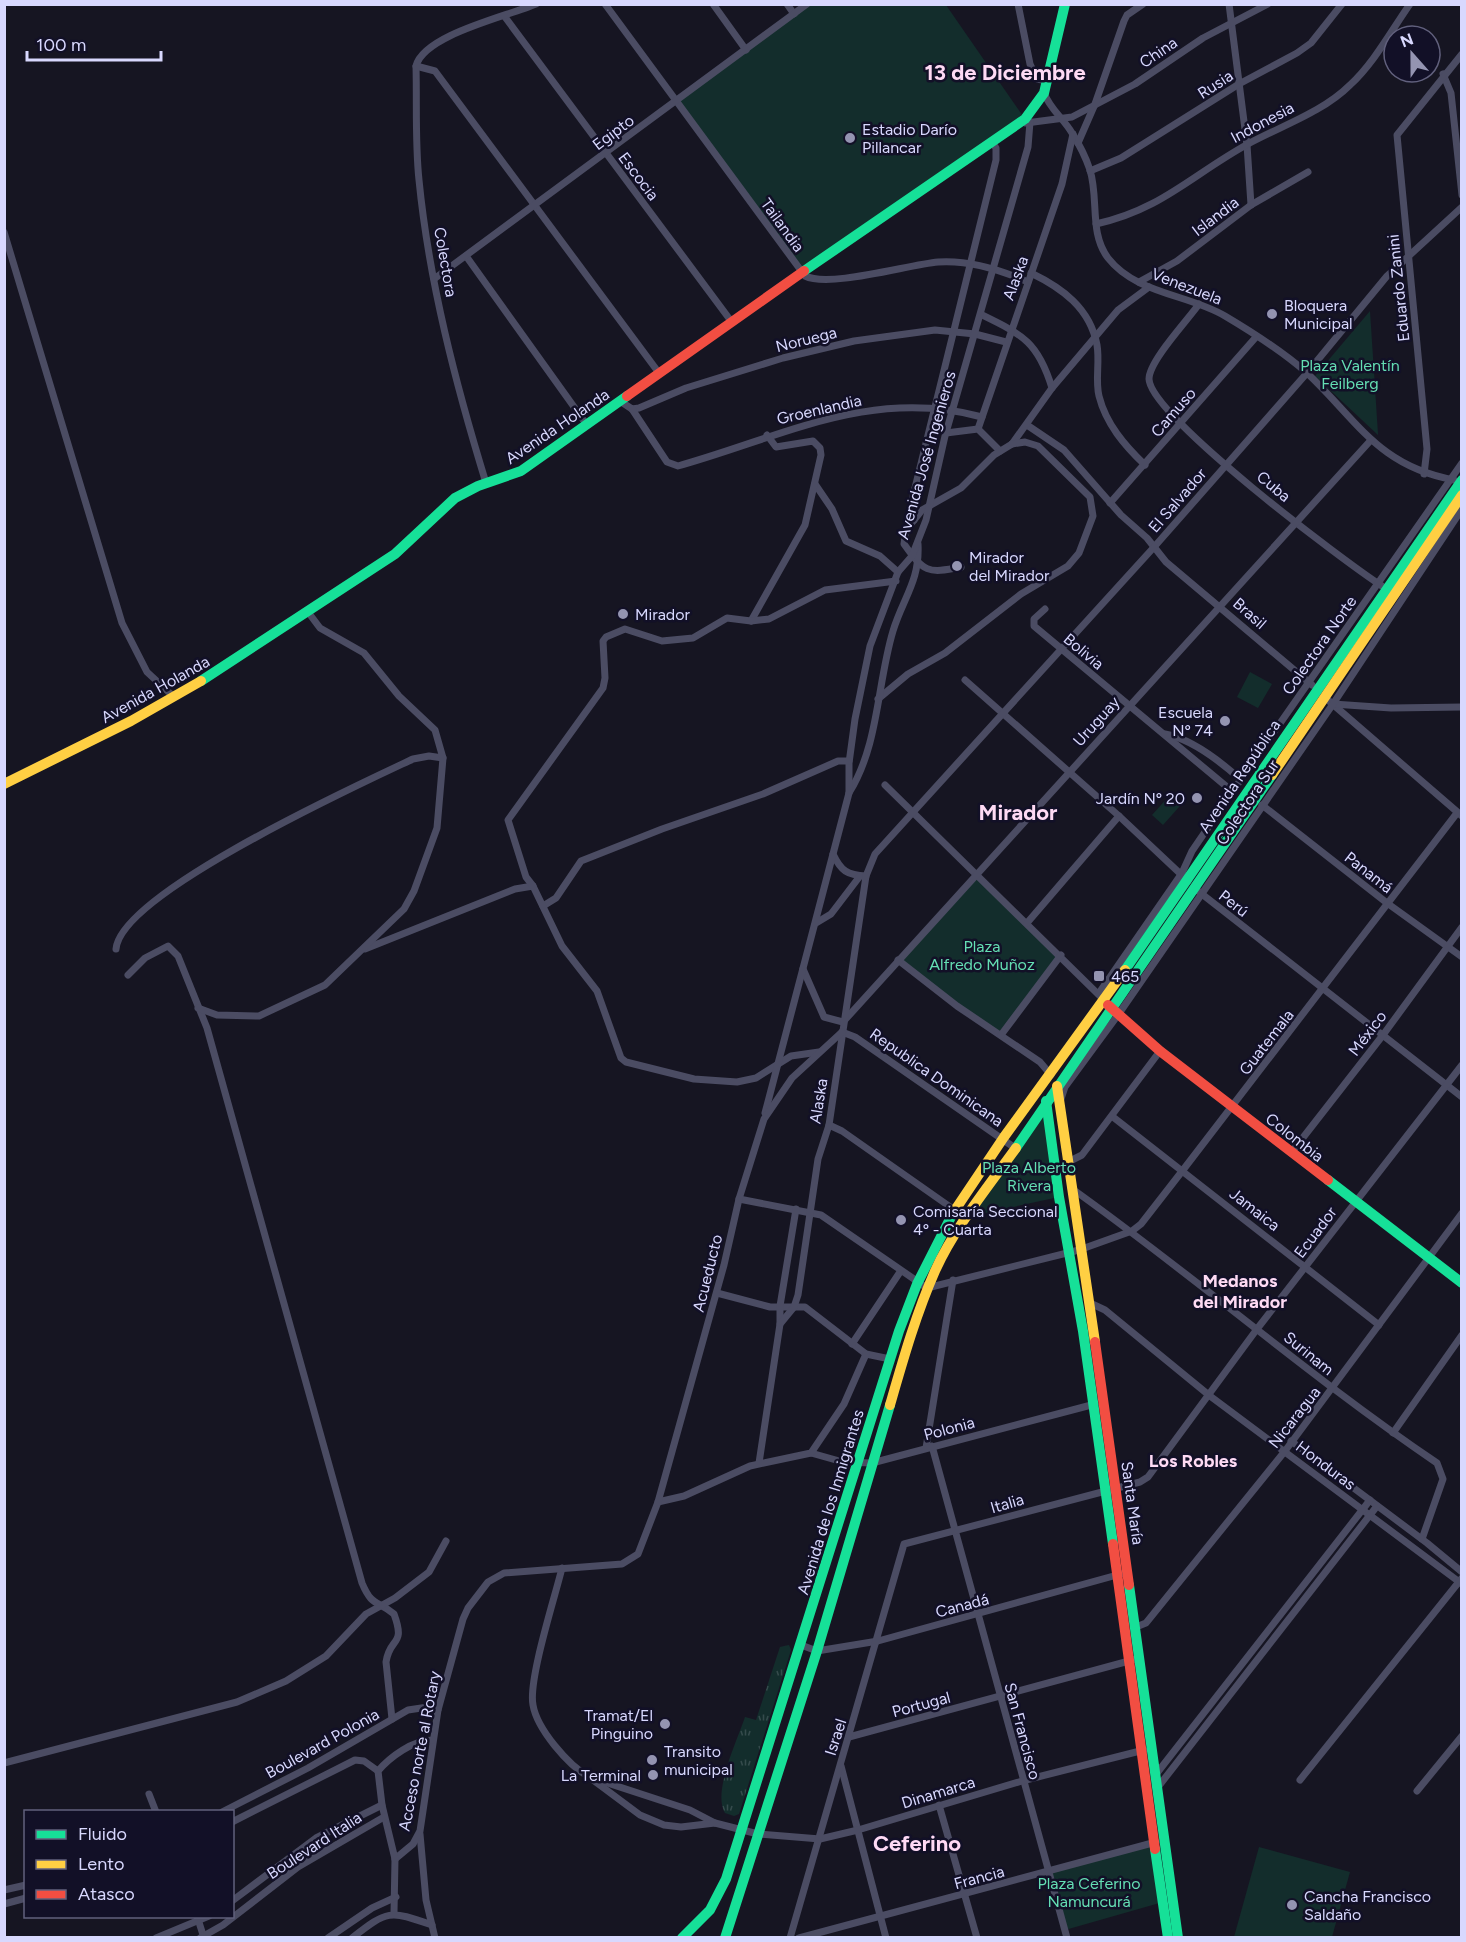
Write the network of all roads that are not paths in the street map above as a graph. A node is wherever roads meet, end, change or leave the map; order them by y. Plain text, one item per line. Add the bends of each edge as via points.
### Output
1 (605, 4) edge
2 (713, 4) edge
3 (787, 4) edge
4 (807, 4) edge
5 (1018, 4) edge
6 (1065, 4) edge
7 (1143, 4) edge
8 (1229, 4) edge
9 (1268, 4) edge
10 (1342, 4) edge
11 (1410, 4) edge
12 (535, 5) edge
13 (794, 14) junction
14 (505, 17) junction
15 (1232, 23) junction
16 (746, 50) junction
17 (1461, 54) edge
18 (416, 66) junction
19 (1443, 74) junction
20 (1047, 81) junction
21 (1239, 84) junction
22 (1044, 93) junction
23 (676, 102) junction
24 (1095, 104) junction
25 (1061, 120) junction
26 (1030, 122) junction
27 (1016, 126) junction
28 (1073, 134) junction
29 (992, 142) junction
30 (1077, 143) junction
31 (1247, 145) junction
32 (606, 154) junction
33 (1090, 171) junction
34 (1308, 172) dead end
35 (1461, 195) edge
36 (1251, 205) junction
37 (536, 206) junction
38 (1461, 207) edge
39 (1096, 224) junction
40 (4, 232) edge
41 (1408, 255) junction
42 (466, 256) junction
43 (968, 264) junction
44 (992, 270) junction
45 (802, 273) junction
46 (1031, 273) junction
47 (434, 279) junction
48 (1028, 282) junction
49 (1139, 282) junction
50 (1149, 287) junction
51 (1198, 304) junction
52 (982, 315) junction
53 (731, 321) junction
54 (1011, 330) junction
55 (953, 331) junction
56 (975, 334) junction
57 (1256, 337) junction
58 (1095, 338) junction
59 (1006, 342) junction
60 (659, 373) junction
61 (1307, 373) junction
62 (1052, 388) junction
63 (620, 402) junction
64 (935, 407) junction
65 (632, 409) junction
66 (953, 409) junction
67 (982, 417) junction
68 (586, 425) junction
69 (1027, 425) junction
70 (1181, 425) junction
71 (978, 429) junction
72 (946, 432) junction
73 (767, 435) junction
74 (1371, 440) junction
75 (1012, 444) junction
76 (1000, 451) junction
77 (1226, 464) junction
78 (1461, 464) edge
79 (1145, 465) junction
80 (1424, 474) junction
81 (1459, 481) edge
82 (486, 483) junction
83 (815, 484) junction
84 (1461, 495) edge
85 (1110, 504) junction
86 (928, 506) junction
87 (1461, 509) edge
88 (914, 520) junction
89 (1296, 522) junction
90 (918, 543) junction
91 (1155, 546) junction
92 (912, 556) junction
93 (919, 564) junction
94 (960, 567) dead end
95 (898, 572) junction
96 (896, 581) junction
97 (1382, 586) junction
98 (1221, 606) junction
99 (1045, 609) dead end
100 (308, 612) junction
101 (751, 621) junction
102 (1062, 651) junction
103 (965, 680) dead end
104 (1312, 686) junction
105 (174, 697) junction
106 (878, 699) junction
107 (1329, 700) junction
108 (1128, 706) junction
109 (1461, 707) edge
110 (1004, 714) junction
111 (1161, 733) junction
112 (443, 758) junction
113 (849, 761) junction
114 (1069, 771) junction
115 (1241, 780) junction
116 (4, 784) edge
117 (885, 784) dead end
118 (1233, 792) junction
119 (849, 793) junction
120 (1262, 805) junction
121 (914, 811) junction
122 (1459, 814) edge
123 (1119, 816) junction
124 (833, 854) junction
125 (978, 874) junction
126 (863, 876) junction
127 (1184, 877) junction
128 (534, 885) junction
129 (1198, 892) junction
130 (1387, 903) junction
131 (543, 906) junction
132 (816, 923) junction
133 (1027, 923) junction
134 (1461, 927) edge
135 (1447, 946) junction
136 (116, 949) dead end
137 (357, 952) junction
138 (1061, 956) junction
139 (1461, 957) edge
140 (898, 960) junction
141 (803, 969) junction
142 (128, 975) dead end
143 (1324, 989) junction
144 (1102, 997) junction
145 (198, 1008) junction
146 (1116, 1013) junction
147 (843, 1022) junction
148 (842, 1032) junction
149 (1001, 1035) junction
150 (1383, 1035) junction
151 (1160, 1051) junction
152 (819, 1052) junction
153 (777, 1063) junction
154 (1461, 1065) edge
155 (1051, 1075) junction
156 (1446, 1084) junction
157 (1058, 1088) junction
158 (1042, 1089) junction
159 (1461, 1097) edge
160 (1047, 1103) junction
161 (1232, 1107) junction
162 (1060, 1111) junction
163 (1113, 1117) junction
164 (829, 1125) junction
165 (762, 1126) junction
166 (1003, 1140) junction
167 (1015, 1148) junction
168 (1291, 1153) junction
169 (1068, 1162) junction
170 (1183, 1170) junction
171 (1071, 1188) junction
172 (739, 1198) junction
173 (1355, 1202) junction
174 (796, 1209) junction
175 (956, 1211) junction
176 (811, 1212) junction
177 (1461, 1213) edge
178 (1132, 1232) junction
179 (1074, 1251) junction
180 (1428, 1258) junction
181 (1306, 1266) junction
182 (900, 1272) junction
183 (952, 1280) junction
184 (1461, 1283) edge
185 (922, 1285) junction
186 (717, 1293) junction
187 (1088, 1302) junction
188 (780, 1306) junction
189 (794, 1307) junction
190 (780, 1324) junction
191 (1379, 1325) junction
192 (1257, 1329) junction
193 (1461, 1335) edge
194 (852, 1344) junction
195 (866, 1354) junction
196 (890, 1359) junction
197 (1332, 1389) junction
198 (1210, 1396) junction
199 (1098, 1404) junction
200 (1393, 1433) junction
201 (1291, 1441) junction
202 (929, 1447) junction
203 (1285, 1451) junction
204 (811, 1453) junction
205 (759, 1463) junction
206 (857, 1463) junction
207 (872, 1463) junction
208 (1111, 1488) junction
209 (1370, 1500) junction
210 (658, 1502) junction
211 (1377, 1506) junction
212 (1362, 1510) junction
213 (1370, 1515) junction
214 (955, 1532) junction
215 (1422, 1539) junction
216 (446, 1541) dead end
217 (904, 1544) joint
218 (643, 1545) joint
219 (562, 1568) junction
220 (1461, 1572) edge
221 (1123, 1574) junction
222 (1460, 1581) edge
223 (378, 1607) junction
224 (977, 1616) junction
225 (1136, 1627) junction
226 (878, 1641) junction
227 (801, 1645) junction
228 (817, 1651) junction
229 (1135, 1660) junction
230 (1000, 1698) junction
231 (438, 1710) junction
232 (392, 1719) junction
233 (1461, 1736) edge
234 (849, 1737) junction
235 (432, 1740) junction
236 (1152, 1747) junction
237 (1141, 1751) junction
238 (4, 1762) edge
239 (840, 1764) junction
240 (378, 1771) junction
241 (1156, 1773) junction
242 (589, 1777) junction
243 (1300, 1780) dead end
244 (1022, 1781) junction
245 (1158, 1787) junction
246 (1416, 1791) dead end
247 (149, 1794) dead end
248 (382, 1805) junction
249 (939, 1805) junction
250 (155, 1810) edge
251 (226, 1810) edge
252 (384, 1817) junction
253 (234, 1821) edge
254 (715, 1823) junction
255 (858, 1830) junction
256 (420, 1831) junction
257 (741, 1831) junction
258 (758, 1834) junction
259 (819, 1839) junction
260 (1160, 1841) junction
261 (395, 1859) junction
262 (1049, 1872) junction
263 (24, 1885) edge
264 (4, 1890) edge
265 (964, 1895) junction
266 (396, 1897) junction
267 (24, 1899) edge
268 (234, 1900) edge
269 (4, 1904) edge
270 (394, 1913) junction
271 (234, 1916) edge
272 (881, 1916) junction
273 (232, 1918) edge
274 (197, 1919) edge
275 (432, 1925) junction
276 (203, 1937) edge
277 (156, 1938) edge
278 (328, 1938) edge
279 (352, 1938) edge
280 (435, 1938) edge
281 (682, 1938) edge
282 (724, 1938) edge
283 (790, 1938) edge
284 (799, 1938) edge
285 (886, 1938) edge
286 (977, 1938) edge
287 (1067, 1938) edge
288 (1168, 1938) edge
289 (1178, 1938) edge

1 - 23 street, Tailandia
2 - 16 street
3 - 13 street
4 - 13 street, Egipto
5 - 20 street via 1034,74
6 - 20 street
7 - 24 street via 1124,21
8 - 15 street
9 - 15 street, China
10 - 21 street, Rusia via 1311,43
11 - 31 street, Indonesia via 1371,60 1342,93
12 - 14 street
13 - 16 street, Egipto
14 - 18 street via 429,46 418,57
14 - 32 street, Escocia
15 - 21 street
15 - 24 street, China via 1136,84
16 - 23 street, Egipto
17 - 19 street
18 - 37 street via 435,71
18 - 47 street, Colectora via 418,178
19 - 35 street via 1451,93
19 - 41 street, Eduardo Zanini via 1397,135
20 - 22 street
21 - 31 street
21 - 33 street, Rusia via 1121,158
22 - 25 street, Venezuela via 1048,105
22 - 27 street, Avenida Holanda
23 - 32 street, Egipto
23 - 45 street, Tailandia
24 - 25 street, China
24 - 30 street
25 - 26 street
25 - 28 street, Venezuela
26 - 27 street
26 - 44 street, Avenida José Ingenieros via 1028,147
27 - 29 street, Avenida Holanda
28 - 30 street, Venezuela
28 - 46 street, Alaska via 1062,184
29 - 43 street via 997,154
29 - 45 street, Avenida Holanda
30 - 33 street, Venezuela
31 - 36 street
31 - 39 street, Indonesia via 1153,205
32 - 37 street, Egipto
32 - 53 street, Escocia
33 - 39 street, Venezuela
34 - 36 street, Islandia
36 - 49 street, Islandia via 1177,261
37 - 42 street, Egipto
37 - 60 street
38 - 41 street, El Salvador
39 - 49 street, Venezuela via 1108,258
40 - 105 street via 122,623 147,672
41 - 61 street, El Salvador
41 - 80 street, Eduardo Zanini via 1427,449
42 - 47 street, Egipto
42 - 68 street
43 - 44 street, Tailandia
43 - 45 street, Tailandia via 939,262 825,280 811,279
43 - 55 street
44 - 48 street, Tailandia
44 - 52 street, Avenida José Ingenieros
45 - 53 street, Avenida Holanda
46 - 48 street, Alaska
46 - 58 street via 1074,298
47 - 82 street, Colectora
48 - 54 street, Alaska
49 - 50 street, Venezuela
50 - 51 street, Venezuela
50 - 58 street via 1118,310
51 - 57 street, Venezuela
51 - 70 street, Cuba via 1151,369 1150,384 1155,395
52 - 54 street
52 - 56 street, Avenida José Ingenieros
53 - 60 street, Avenida Holanda
54 - 59 street, Alaska
54 - 62 street via 1042,357
55 - 56 street, Noruega
55 - 64 street
55 - 65 street, Noruega via 911,332 821,349 686,388
56 - 59 street, Noruega
56 - 66 street, Avenida José Ingenieros
57 - 61 street, Venezuela
57 - 70 street, Camuso
58 - 62 street
58 - 79 street via 1102,408 1120,440
59 - 67 street, Alaska
60 - 63 street, Avenida Holanda
61 - 74 street, Venezuela
61 - 77 street, El Salvador
62 - 69 street
63 - 65 street
63 - 68 street, Avenida Holanda
64 - 66 street, Groenlandia
64 - 73 street, Groenlandia via 843,415
64 - 88 street via 912,500
65 - 73 street, Groenlandia via 667,462 678,466
66 - 67 street, Groenlandia
66 - 72 street, Avenida José Ingenieros
67 - 71 street, Alaska
68 - 82 street, Avenida Holanda via 515,475
69 - 75 street
69 - 85 street, Brasil via 1064,450
70 - 77 street, Cuba
70 - 79 street, Camuso
71 - 72 street
71 - 76 street
72 - 86 street, Avenida José Ingenieros
73 - 83 street via 776,447 808,441 817,444 821,455
74 - 80 street, Venezuela via 1401,463
74 - 89 street, Uruguay
75 - 76 street
75 - 106 street via 1025,442 1038,447 1090,497 1093,516 1079,553 1068,566 1021,594
76 - 86 street via 961,488
77 - 89 street, Cuba
77 - 91 street, El Salvador
78 - 81 street
79 - 85 street, Camuso
80 - 81 street, Venezuela
81 - 97 street, Avenida República
82 - 100 street, Avenida Holanda via 447,504 406,546
83 - 95 street via 846,541 880,556
83 - 101 street via 805,525
84 - 107 street, Avenida República
85 - 91 street, Brasil
86 - 88 street
86 - 90 street, Avenida José Ingenieros
87 - 107 street, Colectora Sur
88 - 92 street via 903,536
89 - 97 street, Cuba
89 - 98 street, Uruguay
90 - 92 street, Avenida José Ingenieros
90 - 93 street
91 - 98 street, Brasil via 1166,562
91 - 102 street, El Salvador
92 - 93 street
92 - 95 street, Avenida José Ingenieros
93 - 94 street via 931,572
93 - 106 street via 893,632
95 - 96 street, Avenida José Ingenieros
96 - 101 street via 825,590 769,619
96 - 113 street, Avenida José Ingenieros via 870,646
97 - 104 street, Avenida República
98 - 104 street, Brasil
98 - 108 street, Uruguay
99 - 102 street, Bolivia via 1034,619 1034,627
100 - 105 street, Avenida Holanda
100 - 112 street via 320,628 375,663 399,696 430,724 439,738
101 - 128 street via 727,618 704,633 677,641 662,641 625,630 606,637 603,688 508,820 521,865
102 - 108 street, Bolivia
102 - 110 street, El Salvador
103 - 110 street, Perú
104 - 107 street, Brasil
104 - 115 street, Colectora Norte
104 - 127 street, Avenida República
105 - 116 street, Avenida Holanda
106 - 119 street via 866,761
107 - 109 street via 1391,708
107 - 120 street, Colectora Sur
107 - 122 street, Brasil
107 - 129 street, Avenida República
108 - 111 street, Bolivia
108 - 114 street, Uruguay
110 - 114 street, Perú
110 - 121 street, El Salvador
111 - 115 street, Bolivia via 1182,738
111 - 118 street, Bolivia
112 - 136 street via 429,756 405,763 305,811 189,877 143,909 117,939
112 - 137 street via 437,828 414,891 396,919
113 - 119 street, Avenida José Ingenieros
113 - 131 street via 838,761 763,794 581,861 556,898
114 - 123 street, Perú
114 - 125 street, Uruguay
115 - 118 street, Colectora Norte
117 - 121 street
118 - 127 street, Colectora Norte via 1192,851
119 - 124 street, Avenida José Ingenieros
120 - 129 street, Colectora Sur
120 - 130 street, Panamá
121 - 125 street
121 - 126 street, El Salvador via 881,845
122 - 130 street, Guatemala
123 - 127 street, Perú
123 - 133 street
124 - 126 street via 845,872
124 - 132 street, Avenida José Ingenieros
125 - 133 street
125 - 140 street, Uruguay
126 - 132 street via 831,914
126 - 147 street, Alaska
127 - 129 street, Perú
127 - 144 street, Avenida República
128 - 131 street
128 - 137 street
129 - 143 street, Perú
129 - 146 street, Avenida República
130 - 135 street, Panamá
130 - 143 street, Guatemala
131 - 153 street via 562,946 597,991 621,1058 626,1062 720,1083 756,1078
132 - 141 street, Avenida José Ingenieros
133 - 138 street
134 - 135 street, México
135 - 139 street, Panamá
135 - 150 street, México
137 - 145 street via 322,987 266,1014 217,1015
138 - 144 street
138 - 149 street
140 - 147 street, Uruguay
140 - 149 street
141 - 147 street via 824,1017
141 - 153 street, Avenida José Ingenieros
142 - 145 street via 145,958 168,946 178,956
143 - 150 street, Perú
143 - 161 street, Guatemala
144 - 146 street, Colombia
144 - 155 street, Avenida República
145 - 223 street via 207,1028 362,1583
146 - 151 street, Colombia
146 - 157 street, Avenida República
146 - 162 street via 1065,1087
147 - 148 street, Alaska
148 - 152 street, Acueducto
148 - 164 street, Alaska
148 - 166 street, Republica Dominicana via 855,1037
149 - 155 street via 1040,1062
150 - 156 street, Perú
150 - 168 street, México
151 - 161 street, Colombia
151 - 163 street
152 - 153 street via 791,1056
152 - 165 street, Acueducto via 780,1092
153 - 165 street, Avenida José Ingenieros
154 - 156 street, Ecuador
155 - 157 street, Santa María
155 - 158 street, Avenida República
156 - 159 street, Perú
156 - 173 street, Ecuador
157 - 160 street, Avenida de los Inmigrantes
157 - 162 street, Santa María
158 - 160 street, Santa María
158 - 166 street, Avenida de los Inmigrantes
160 - 167 street, Avenida de los Inmigrantes
160 - 179 street, Santa María
161 - 168 street, Colombia
161 - 170 street, Guatemala
162 - 169 street, Santa María
163 - 169 street via 1082,1155
163 - 170 street, Jamaica
164 - 175 street
164 - 176 street, Alaska via 818,1159
165 - 172 street, Acueducto
166 - 167 street, Republica Dominicana
166 - 175 street, Avenida de los Inmigrantes
167 - 185 street, Avenida de los Inmigrantes
168 - 173 street, Colombia
169 - 171 street, Santa María
170 - 178 street, Guatemala
170 - 181 street, Jamaica
171 - 178 street, Surinam
171 - 179 street, Santa María
172 - 174 street
172 - 186 street, Acueducto
173 - 180 street, Colombia
173 - 181 street, Ecuador
174 - 176 street
174 - 188 street
175 - 185 street, Avenida de los Inmigrantes
176 - 182 street via 829,1219
176 - 189 street, Alaska
177 - 180 street, Nicaragua
178 - 179 street, Guatemala
178 - 192 street, Surinam
179 - 183 street, Guatemala
179 - 187 street, Santa María
179 - 199 street, Santa María via 1083,1331
180 - 184 street, Colombia
180 - 191 street, Nicaragua
181 - 191 street, Jamaica
181 - 192 street, Ecuador
182 - 185 street
182 - 194 street
183 - 185 street, Guatemala
183 - 202 street
185 - 196 street, Avenida de los Inmigrantes
185 - 207 street, Avenida de los Inmigrantes
186 - 188 street via 770,1307
186 - 210 street, Acueducto
187 - 198 street, Honduras via 1105,1310
187 - 199 street, Santa María
188 - 189 street
188 - 190 street
189 - 190 street, Alaska
189 - 194 street via 805,1307
190 - 205 street
191 - 197 street, Nicaragua
192 - 197 street, Surinam
192 - 198 street, Ecuador
193 - 200 street
194 - 195 street
195 - 196 street
195 - 204 street via 844,1404
196 - 206 street, Avenida de los Inmigrantes
197 - 200 street, Surinam
197 - 201 street, Nicaragua
198 - 203 street, Honduras
198 - 208 street, Ecuador via 1148,1477
199 - 202 street, Polonia
199 - 208 street, Santa María
200 - 215 street, Surinam via 1437,1463 1442,1472
201 - 203 street, Nicaragua
201 - 209 street, Honduras
202 - 207 street, Polonia
202 - 214 street, San Francisco
203 - 212 street, Honduras
203 - 225 street, Nicaragua via 1152,1616
204 - 205 street
204 - 206 street, Polonia
205 - 210 street via 684,1496
206 - 207 street, Polonia
206 - 227 street, Avenida de los Inmigrantes
207 - 228 street, Avenida de los Inmigrantes
208 - 214 street, Italia
208 - 221 street, Santa María
209 - 211 street, Honduras
209 - 212 street
210 - 218 street, Acueducto
211 - 213 street
211 - 215 street, Honduras
212 - 213 street, Honduras
212 - 241 street
213 - 222 street, Honduras
213 - 245 street
214 - 217 street, Italia
214 - 224 street, San Francisco
215 - 220 street, Honduras
216 - 223 street via 429,1572
217 - 226 street, Israel
218 - 219 street, Acceso norte al Rotary via 638,1554 622,1564
219 - 231 street, Acceso norte al Rotary via 504,1573 488,1582 463,1619
219 - 242 street via 533,1685 533,1706 564,1759
221 - 224 street, Canadá
221 - 225 street, Santa María
221 - 229 street, Santa María
222 - 243 street
223 - 232 street via 394,1614 401,1631 386,1662
223 - 238 street via 366,1614 326,1656 263,1693
224 - 226 street, Canadá
224 - 230 street, San Francisco
225 - 229 street, Santa María
226 - 228 street, Canadá
226 - 234 street, Israel
227 - 228 street, Canadá
227 - 257 street, Avenida de los Inmigrantes
228 - 258 street, Avenida de los Inmigrantes
229 - 230 street, Portugal
229 - 236 street, Santa María
229 - 237 street, Santa María
230 - 234 street, Portugal
230 - 244 street, San Francisco
231 - 232 street, Boulevard Polonia via 418,1708
231 - 235 street, Acceso norte al Rotary
232 - 251 street, Boulevard Polonia
233 - 246 street
234 - 239 street, Israel
235 - 240 street via 412,1744
235 - 256 street, Acceso norte al Rotary
236 - 237 street, Dinamarca
236 - 241 street, Santa María
237 - 244 street, Dinamarca
237 - 260 street, Santa María
239 - 255 street
239 - 259 street, Israel
240 - 248 street
240 - 253 street, Boulevard Polonia via 364,1761 355,1761
241 - 245 street, Santa María
242 - 254 street via 690,1810
242 - 254 street via 647,1819 674,1826
244 - 249 street, Dinamarca
244 - 262 street, San Francisco
245 - 260 street, Santa María
247 - 250 street
248 - 252 street
248 - 268 street, Boulevard Italia via 316,1838
249 - 255 street, Dinamarca
249 - 265 street
252 - 261 street
252 - 271 street, Boulevard Italia via 298,1867
254 - 257 street, Dinamarca
255 - 259 street, Dinamarca
255 - 272 street
256 - 261 street, Acceso norte al Rotary via 413,1844
256 - 275 street
257 - 258 street, Dinamarca
257 - 281 street, Avenida de los Inmigrantes via 716,1901
258 - 259 street, Dinamarca
258 - 282 street, Avenida de los Inmigrantes
259 - 283 street, Israel
260 - 262 street, Francia
260 - 288 street, Santa María
260 - 289 street, Santa María
261 - 266 street
262 - 265 street, Francia
262 - 287 street, San Francisco
263 - 264 street
265 - 272 street, Francia
265 - 286 street
266 - 270 street
266 - 278 street
267 - 269 street
270 - 275 street
270 - 279 street via 378,1918
272 - 284 street, Francia
272 - 285 street
273 - 276 street, Boulevard Italia
274 - 276 street
274 - 277 street
275 - 280 street

